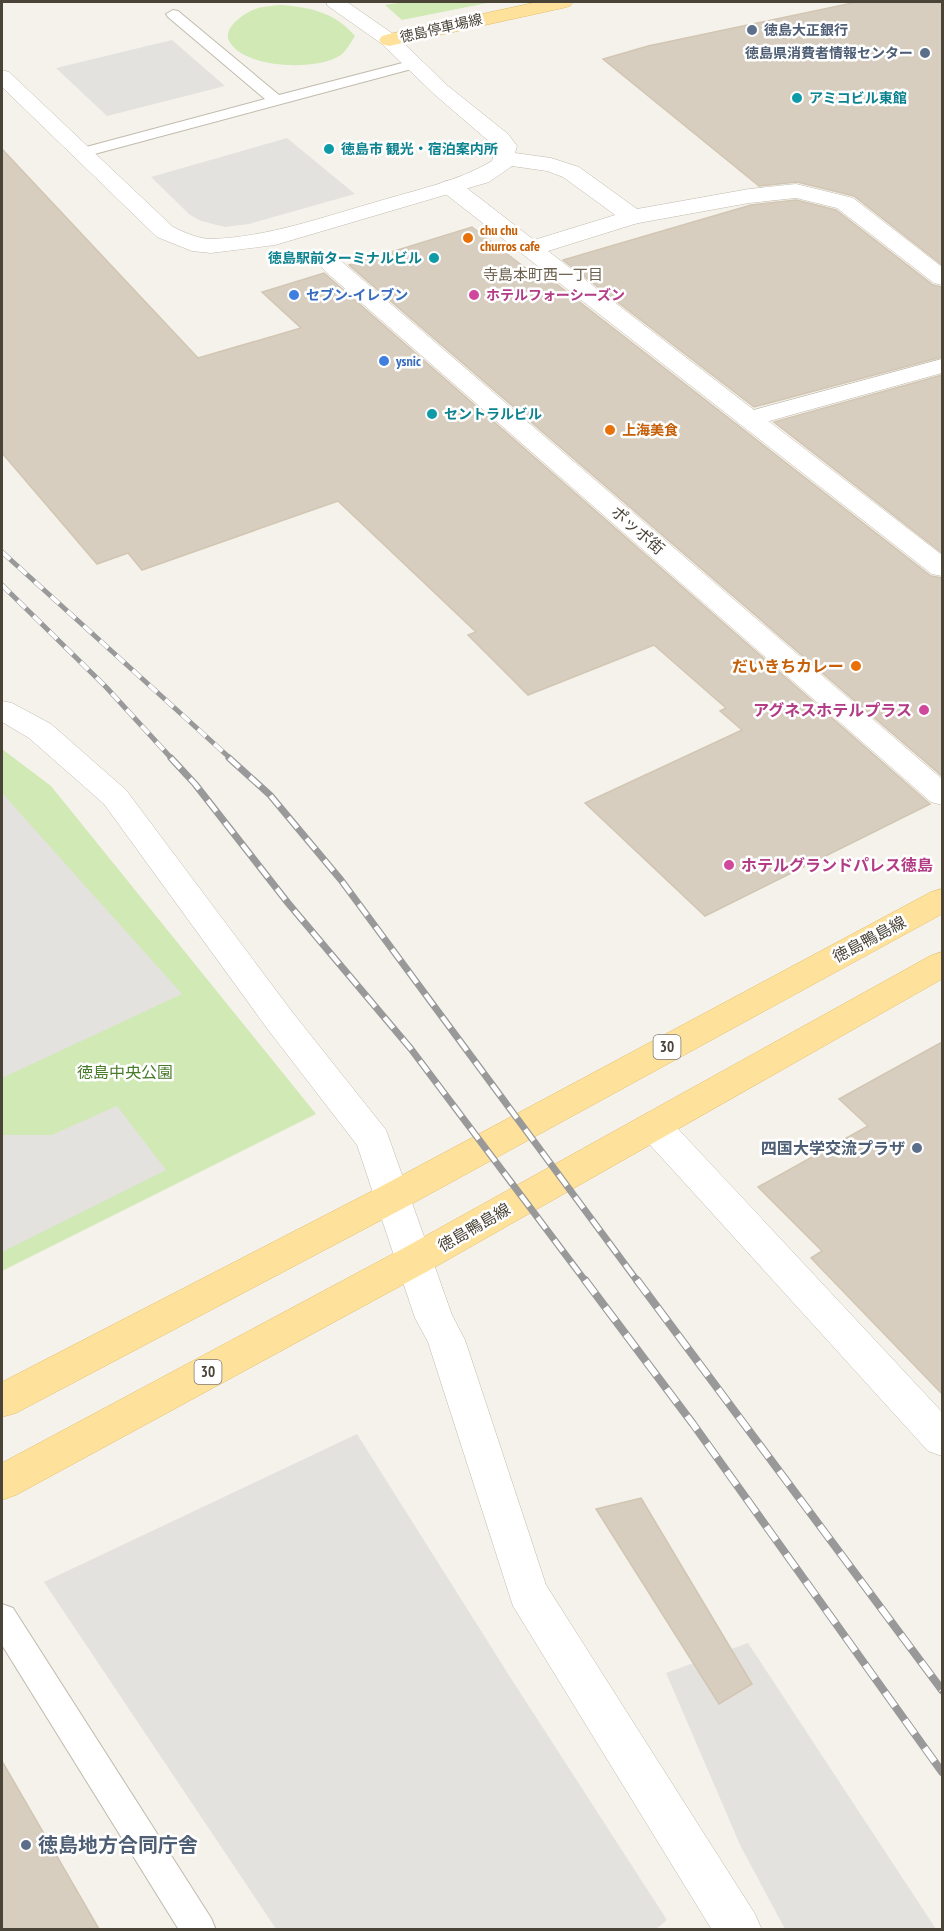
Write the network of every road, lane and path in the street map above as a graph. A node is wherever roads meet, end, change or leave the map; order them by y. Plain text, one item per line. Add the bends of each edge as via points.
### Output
1 (335, 2) edge
2 (562, 2) edge
3 (173, 14) dead end
4 (389, 40) junction
5 (414, 64) junction
6 (2, 76) edge
7 (277, 101) junction
8 (81, 153) junction
9 (504, 158) junction
10 (451, 187) junction
11 (633, 217) junction
12 (530, 249) junction
13 (333, 266) dead end
14 (942, 278) edge
15 (942, 366) edge
16 (748, 419) junction
17 (942, 568) edge
18 (2, 710) edge
19 (942, 795) edge
20 (942, 900) edge
21 (942, 964) edge
22 (654, 1125) junction
23 (393, 1197) junction
24 (415, 1260) junction
25 (2, 1401) edge
26 (942, 1439) edge
27 (2, 1484) edge
28 (2, 1618) edge
29 (199, 1929) edge
30 (739, 1929) edge

1 - 4 street
2 - 4 main road, 徳島停車場線
3 - 7 lane
4 - 5 street
5 - 7 lane
5 - 9 street via 500,139 506,146
6 - 8 street
7 - 8 lane
8 - 10 street via 165,232 192,244 211,246 274,238
9 - 10 street via 496,170
9 - 11 street via 571,172
10 - 12 street
11 - 12 street
11 - 14 street via 796,191 844,203
12 - 16 street
13 - 19 street, ポッポ街
15 - 16 street
16 - 17 street
18 - 23 street via 40,730 115,797 274,1013 375,1142
20 - 23 main road, 徳島鴨島線 / 30
21 - 22 main road, 徳島鴨島線 / 30
22 - 24 main road, 徳島鴨島線 / 30
22 - 26 street
23 - 24 street
23 - 25 main road, 徳島鴨島線 / 30
24 - 27 main road, 徳島鴨島線 / 30
24 - 30 street via 434,1318 446,1340 528,1593
28 - 29 lane

